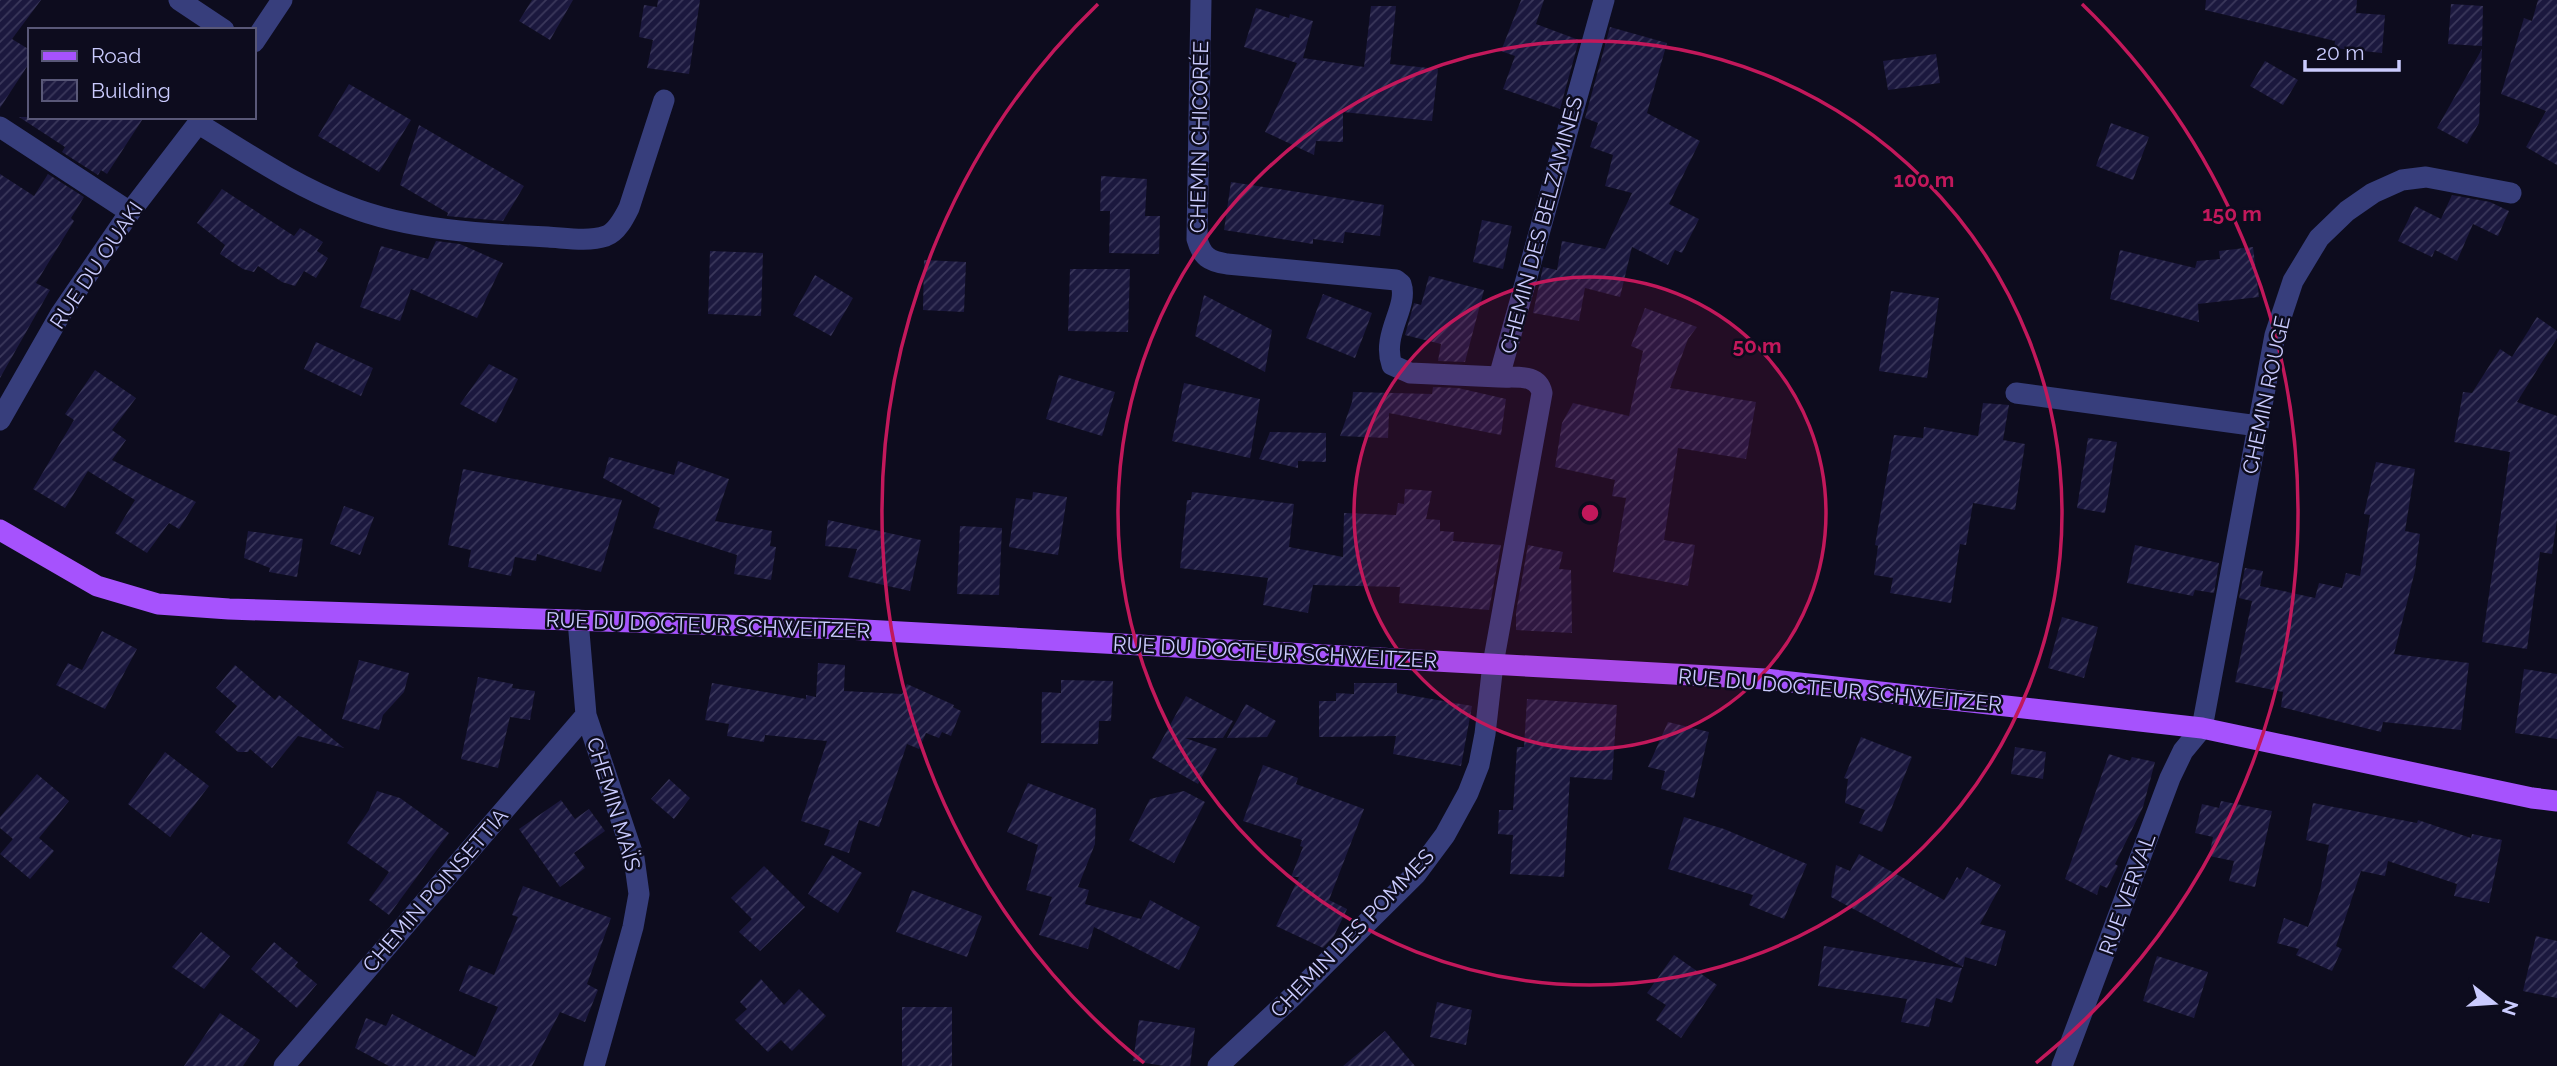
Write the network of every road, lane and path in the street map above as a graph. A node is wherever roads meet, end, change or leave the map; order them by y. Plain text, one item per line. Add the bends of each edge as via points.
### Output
1 (179, 0) edge
2 (282, 0) edge
3 (1201, 0) edge
4 (1604, 0) edge
5 (221, 28) edge
6 (256, 40) edge
7 (664, 100) dead end
8 (201, 121) edge
9 (0, 127) edge
10 (2511, 193) dead end
11 (130, 212) junction
12 (1499, 377) junction
13 (2016, 393) dead end
14 (0, 420) edge
15 (2258, 426) junction
16 (0, 530) edge
17 (578, 620) junction
18 (1493, 664) junction
19 (586, 715) junction
20 (2202, 727) junction
21 (2557, 801) edge
22 (284, 1066) edge
23 (594, 1066) edge
24 (1218, 1066) edge
25 (2062, 1066) edge

1 - 5 street
2 - 6 street
3 - 12 street, CHEMIN CHICORÉE via 1200,251 1207,259 1227,264 1396,281 1403,294 1389,342 1392,365 1410,373
4 - 12 street, CHEMIN DES BELZAMINES
7 - 8 street via 621,224 608,236 588,239 499,235 349,207 302,185
8 - 11 street, RUE DU OUAKI
9 - 11 street
10 - 15 street, CHEMIN ROUGE via 2426,177 2402,180 2347,211 2319,238 2293,281 2275,335
11 - 14 street, RUE DU OUAKI via 60,314
12 - 18 street, CHEMIN DES BELZAMINES via 1535,380 1542,393
13 - 15 street
15 - 20 street, CHEMIN ROUGE
16 - 17 main road, RUE DU DOCTEUR SCHWEITZER via 97,586 158,604
17 - 18 main road, RUE DU DOCTEUR SCHWEITZER via 846,629
17 - 19 street, CHEMIN MAÏS
18 - 20 main road, RUE DU DOCTEUR SCHWEITZER via 1765,679
18 - 24 street, CHEMIN DES POMMES via 1479,765 1446,835 1416,874
19 - 22 street, CHEMIN POINSETTIA
19 - 23 street, CHEMIN MAÏS via 634,858 639,894
20 - 21 main road, RUE DU DOCTEUR SCHWEITZER
20 - 25 street, RUE VERVAL via 2170,778

